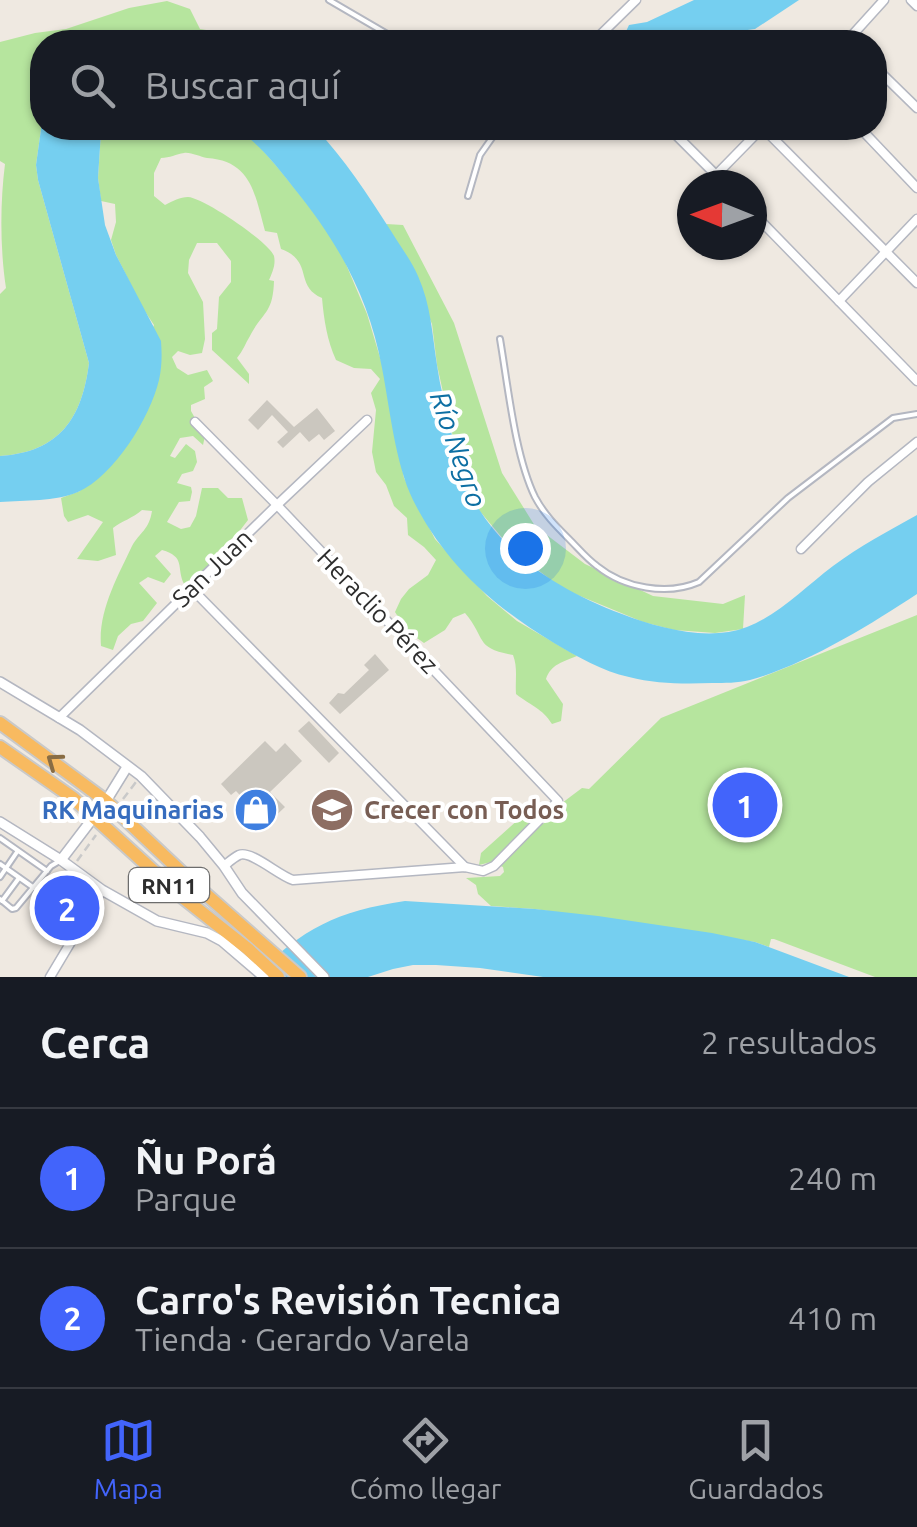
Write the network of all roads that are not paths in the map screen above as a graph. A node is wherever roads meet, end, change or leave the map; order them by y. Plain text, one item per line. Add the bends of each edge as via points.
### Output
1 (329, 0) edge
2 (636, 0) edge
3 (884, 0) edge
4 (911, 0) edge
5 (917, 6) edge
6 (380, 30) edge
7 (605, 30) edge
8 (859, 30) edge
9 (887, 79) edge
10 (917, 108) edge
11 (491, 140) edge
12 (681, 140) edge
13 (750, 140) edge
14 (774, 140) edge
15 (871, 140) edge
16 (712, 170) edge
17 (720, 170) edge
18 (917, 188) edge
19 (468, 196) dead end
20 (917, 218) edge
21 (767, 227) edge
22 (886, 251) junction
23 (917, 283) edge
24 (839, 301) junction
25 (500, 339) dead end
26 (917, 381) edge
27 (917, 414) edge
28 (367, 420) dead end
29 (195, 422) dead end
30 (917, 442) edge
31 (277, 505) junction
32 (801, 549) dead end
33 (192, 588) junction
34 (0, 682) edge
35 (0, 712) edge
36 (59, 718) junction
37 (6, 727) edge
38 (0, 747) edge
39 (127, 767) junction
40 (113, 802) junction
41 (0, 822) edge
42 (98, 822) junction
43 (1, 840) edge
44 (18, 850) junction
45 (61, 860) junction
46 (3, 866) edge
47 (224, 866) junction
48 (465, 867) junction
49 (47, 871) junction
50 (0, 877) edge
51 (19, 878) junction
52 (34, 888) junction
53 (102, 890) junction
54 (1, 900) edge
55 (249, 947) junction
56 (50, 977) edge
57 (264, 977) edge
58 (278, 977) edge
59 (300, 977) edge
60 (324, 977) edge

1 - 6 lane
2 - 7 street
3 - 8 street
4 - 5 street
9 - 10 street
11 - 19 lane
12 - 16 street
13 - 17 street
14 - 22 street
15 - 18 street
20 - 22 street
21 - 24 street
22 - 23 street
22 - 24 street
24 - 26 street
25 - 27 lane via 524,466 544,514 597,566 651,588 699,582 788,498 893,418
28 - 31 street, San Juan
29 - 31 street, Heraclio Pérez
30 - 32 street
31 - 33 street, San Juan
31 - 48 street, Heraclio Pérez via 558,801 494,866
33 - 36 street, San Juan
33 - 48 street
34 - 36 street, RN11
35 - 37 highway
36 - 39 street, RN11
40 -> 37 highway, RN11
38 - 42 highway, RN11
39 - 40 street
39 - 47 street, RN11
40 - 42 street
40 - 55 highway, RN11
41 - 45 street
42 - 45 street
42 - 55 highway, RN11
43 - 44 lane
44 - 46 lane
44 - 49 lane
45 - 49 lane
45 - 53 street
46 - 50 lane
46 - 51 lane
47 - 48 street via 250,854 293,880
47 - 60 street, RN11
49 - 52 lane
51 - 52 lane
51 - 54 lane
52 - 54 lane via 16,908
53 - 55 street via 157,921
53 - 56 street
55 - 57 street
55 - 58 highway, RN11
55 - 59 highway, RN11

